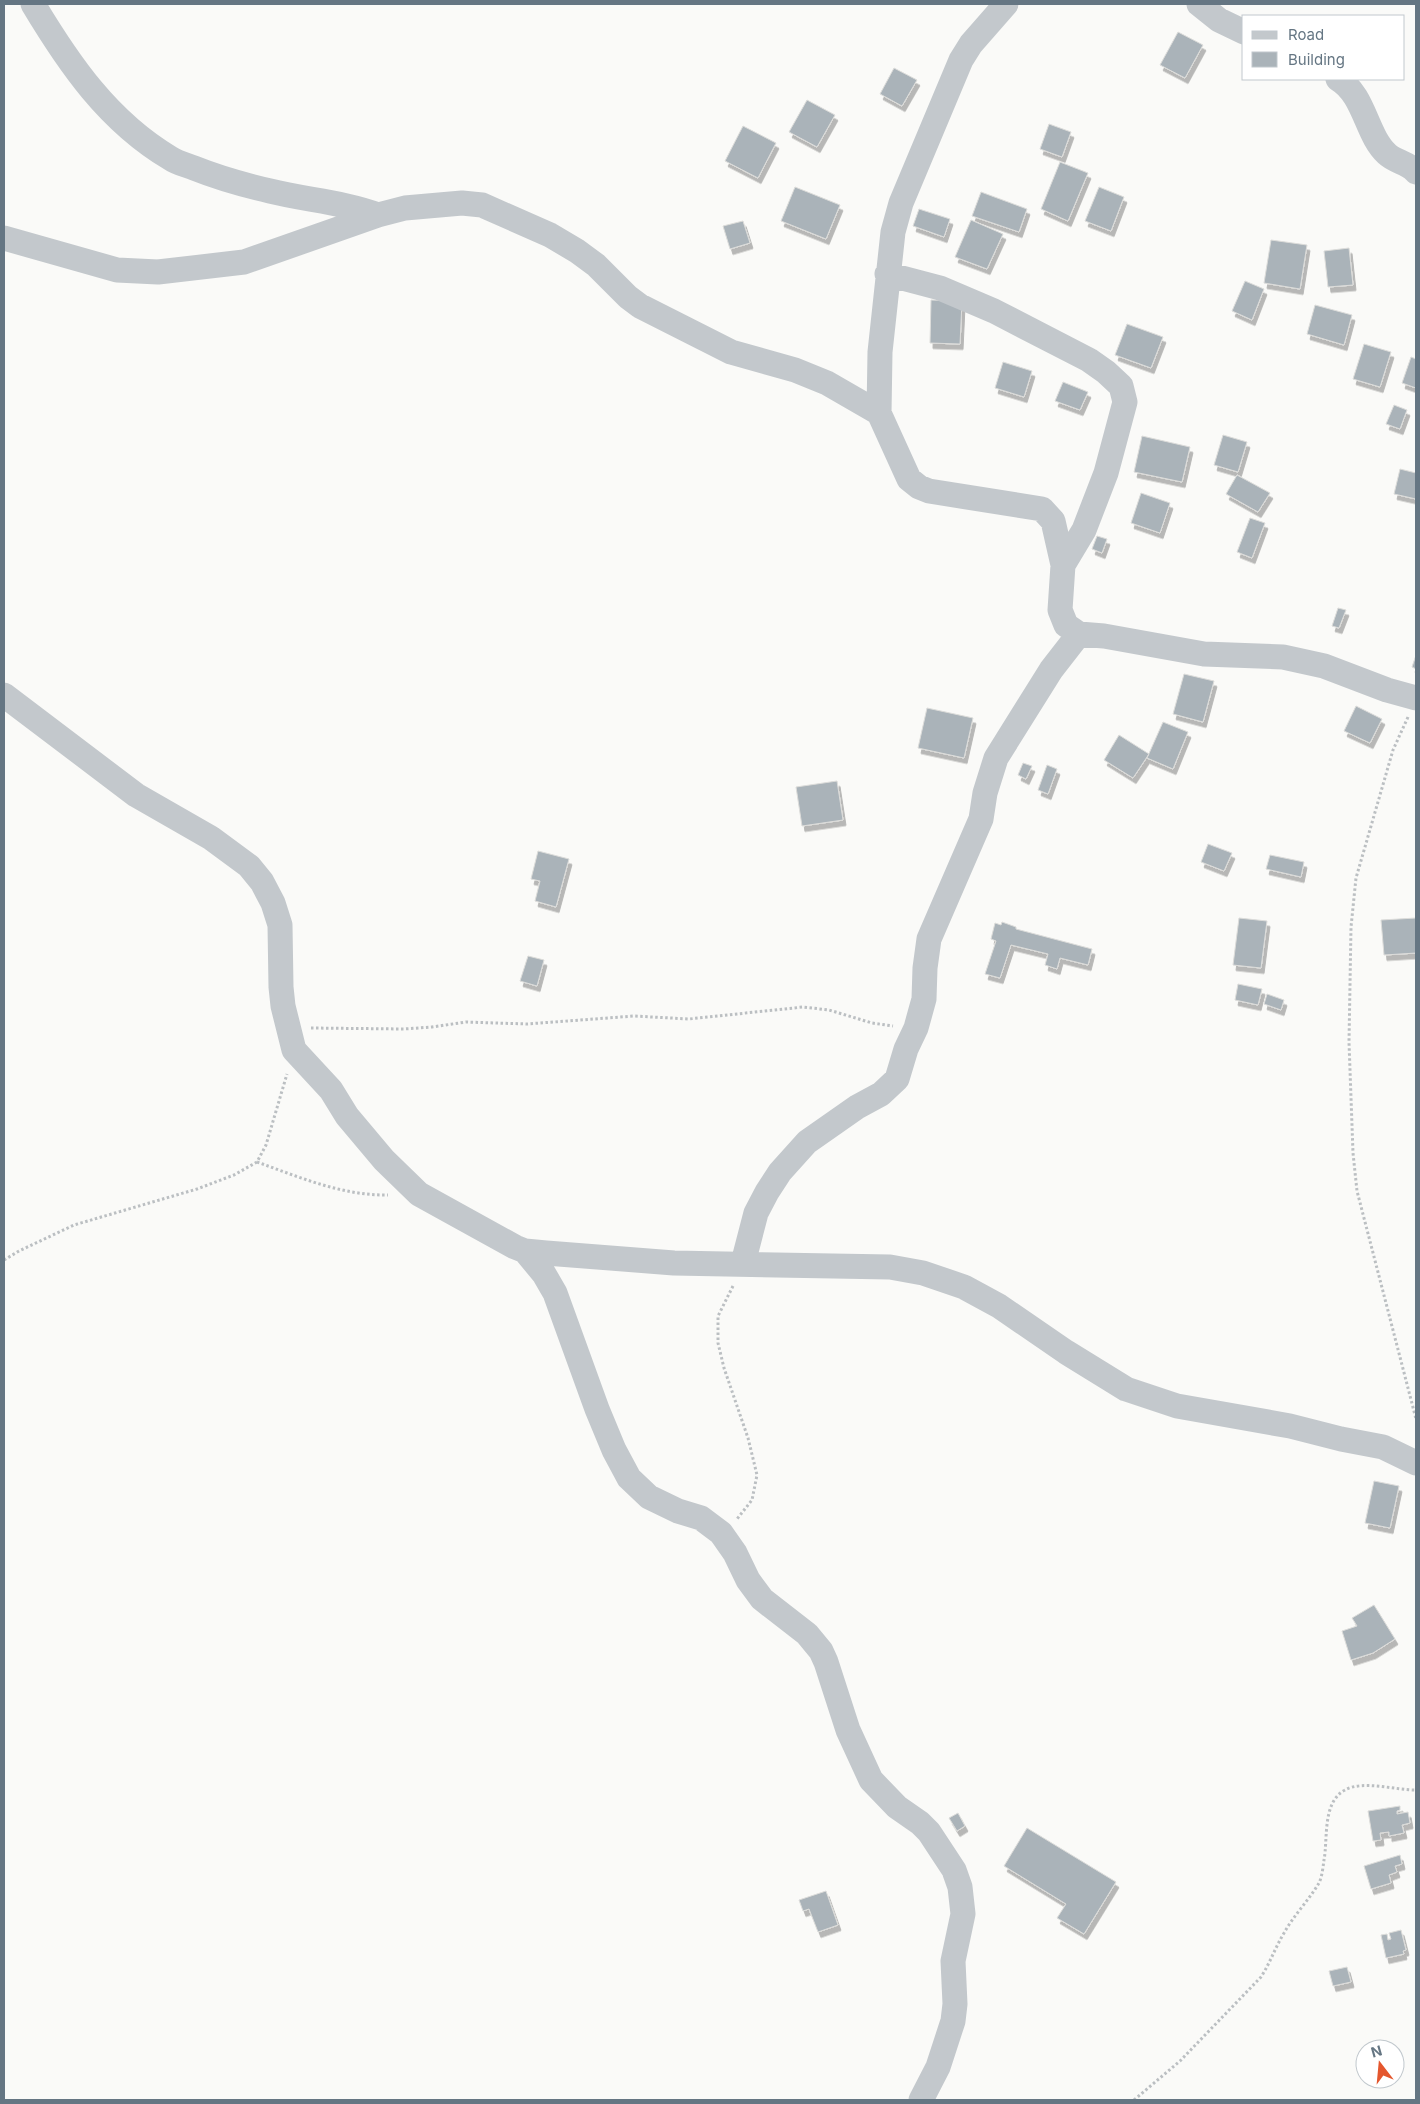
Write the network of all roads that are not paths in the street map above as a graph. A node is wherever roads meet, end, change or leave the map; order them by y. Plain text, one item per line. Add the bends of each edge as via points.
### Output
1 (33, 4) edge
2 (1006, 4) edge
3 (1199, 4) edge
4 (1242, 31) edge
5 (1340, 80) edge
6 (1416, 172) edge
7 (378, 215) junction
8 (4, 238) edge
9 (888, 274) junction
10 (880, 413) junction
11 (1063, 565) junction
12 (1079, 634) junction
13 (4, 695) edge
14 (1412, 706) edge
15 (525, 1251) junction
16 (742, 1263) junction
17 (1416, 1463) edge
18 (921, 2100) edge

1 - 7 street via 57,44 102,103 124,126 171,159 222,179 359,208
2 - 9 street via 970,44 961,60 901,203 893,232
3 - 4 street via 1219,20
5 - 6 street via 1354,94 1387,154
7 - 8 street via 244,262 158,272 117,270
7 - 10 street via 405,208 462,203 482,205 550,235 577,251 640,306 731,352 795,370 827,383
9 - 10 street via 880,352
9 - 11 street via 940,288 994,311 1089,360 1121,386 1126,402 1109,466 1084,530
10 - 11 street via 910,479 919,487 1042,509 1053,521
11 - 12 street via 1060,610 1066,625
12 - 14 street via 1204,654 1283,657 1324,666 1387,690
12 - 16 street via 1042,684 996,758 981,819 929,939 924,999 897,1078 881,1094 807,1142 780,1172 756,1213
13 - 15 street via 136,795 210,838 249,866 262,882 280,925 283,1006 294,1050 331,1090 347,1116 384,1160 419,1194
15 - 16 street via 674,1262
15 - 18 street via 555,1293 597,1409 629,1478 649,1497 700,1518 721,1533 762,1599 807,1634 821,1651 831,1673 848,1730 870,1780 929,1832 954,1870 963,1914 953,1960 953,2021 949,2040
16 - 17 street via 890,1267 923,1273 964,1287 999,1306 1126,1389 1176,1406 1290,1426 1383,1447

